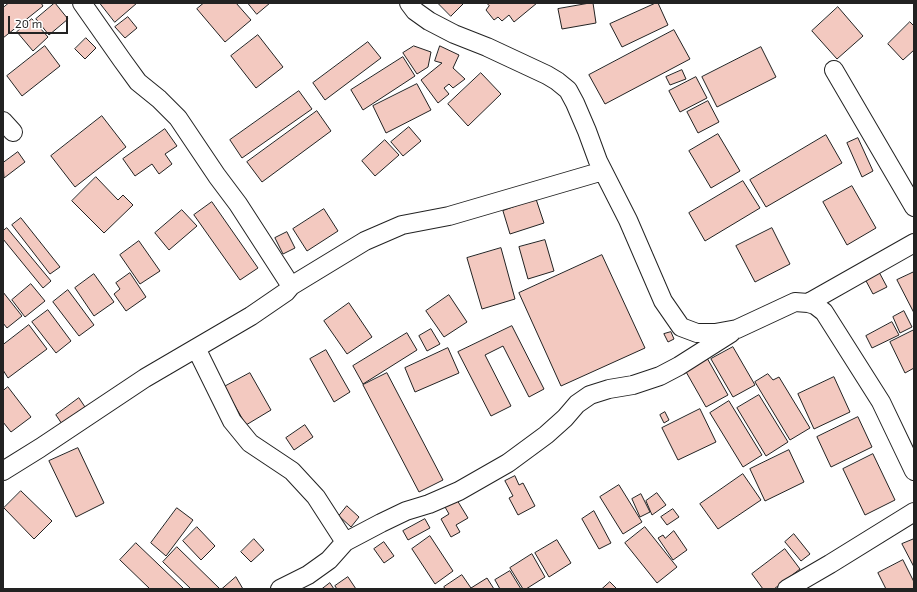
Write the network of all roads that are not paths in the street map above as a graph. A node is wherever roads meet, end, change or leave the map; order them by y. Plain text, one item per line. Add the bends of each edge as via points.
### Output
1 (82, 3) edge
2 (409, 3) edge
3 (834, 70) dead end
4 (603, 172) junction
5 (914, 207) edge
6 (914, 243) edge
7 (291, 286) junction
8 (808, 303) junction
9 (736, 329) junction
10 (196, 348) junction
11 (3, 471) edge
12 (914, 471) edge
13 (914, 512) edge
14 (345, 542) junction
15 (280, 589) edge
16 (787, 589) edge

1 - 7 street via 138,82 160,99 178,118
2 - 4 street via 415,11 435,24 547,75 568,90
3 - 5 street
4 - 7 street via 449,216 402,225 366,241
4 - 9 street via 628,220 664,302 681,327 697,333
6 - 8 street
7 - 10 street via 251,316
8 - 9 street via 795,302
8 - 12 street via 816,305 824,312 881,402
9 - 14 street via 660,376 590,395 577,404 546,435 508,463 459,491 406,511
10 - 11 street via 145,378
10 - 14 street via 232,421 250,444 292,472 316,497
13 - 16 street
14 - 15 street via 329,560 308,575

